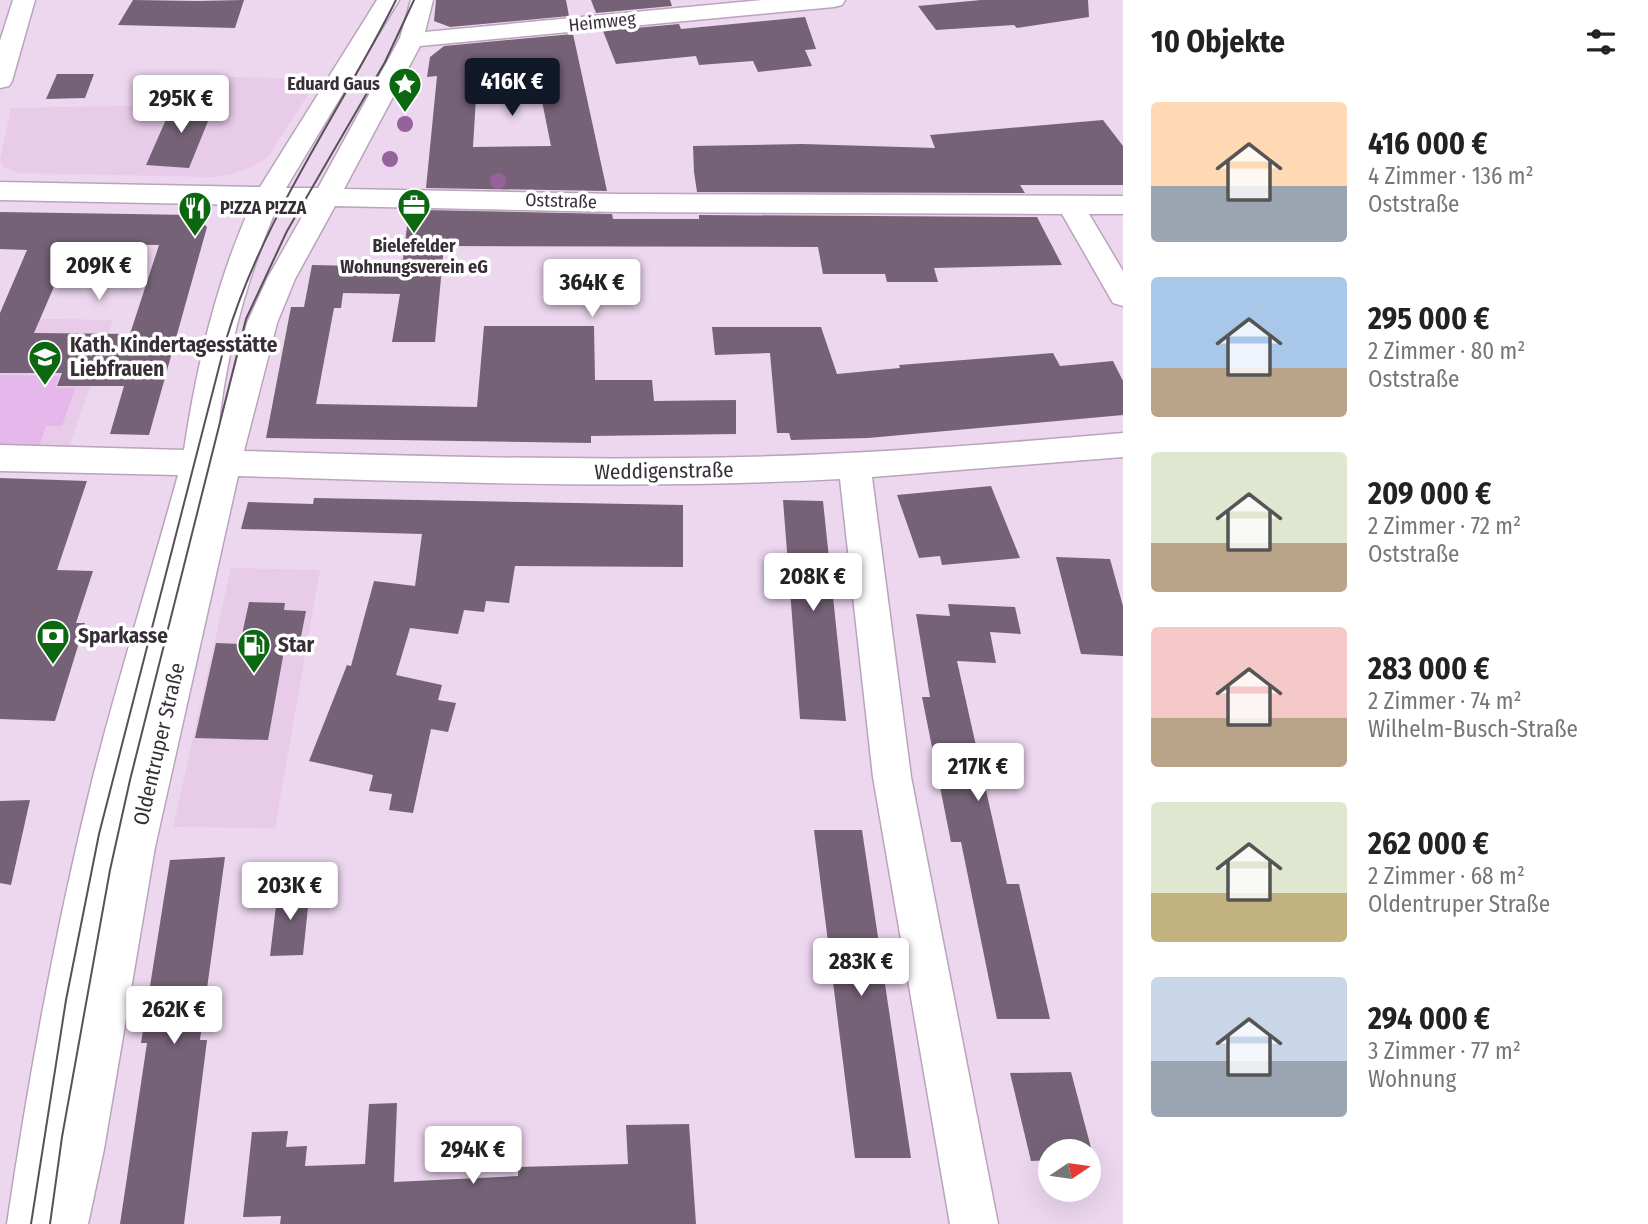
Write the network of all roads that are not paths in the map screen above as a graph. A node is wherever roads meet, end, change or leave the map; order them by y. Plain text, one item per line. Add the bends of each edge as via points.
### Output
1 (23, 0) edge
2 (388, 0) edge
3 (422, 0) edge
4 (834, 0) edge
5 (412, 38) junction
6 (6, 42) edge
7 (0, 82) edge
8 (0, 191) edge
9 (269, 196) junction
10 (325, 198) junction
11 (1071, 205) junction
12 (1123, 205) edge
13 (1123, 296) edge
14 (1123, 445) edge
15 (0, 458) edge
16 (210, 462) junction
17 (855, 466) junction
18 (31, 1224) edge
19 (64, 1224) edge
20 (974, 1224) edge

1 - 6 street
2 - 9 street, Oldentruper Straße
3 - 5 street, Oldentruper Straße
4 - 5 street, Heimweg
5 - 10 street, Oldentruper Straße
6 - 7 street
8 - 9 street, Oststraße
9 - 10 street, Oststraße
9 - 16 street, Oldentruper Straße via 241,261 225,314 206,402
10 - 11 street, Oststraße
10 - 16 street, Oldentruper Straße via 270,301 248,376
11 - 12 street, Oststraße
11 - 13 street
14 - 17 street, Weddigenstraße
15 - 16 street, Weddigenstraße
16 - 17 street, Weddigenstraße via 563,471
16 - 18 street, Oldentruper Straße via 144,657 91,871 52,1073
16 - 19 street, Oldentruper Straße
17 - 20 street via 892,777

